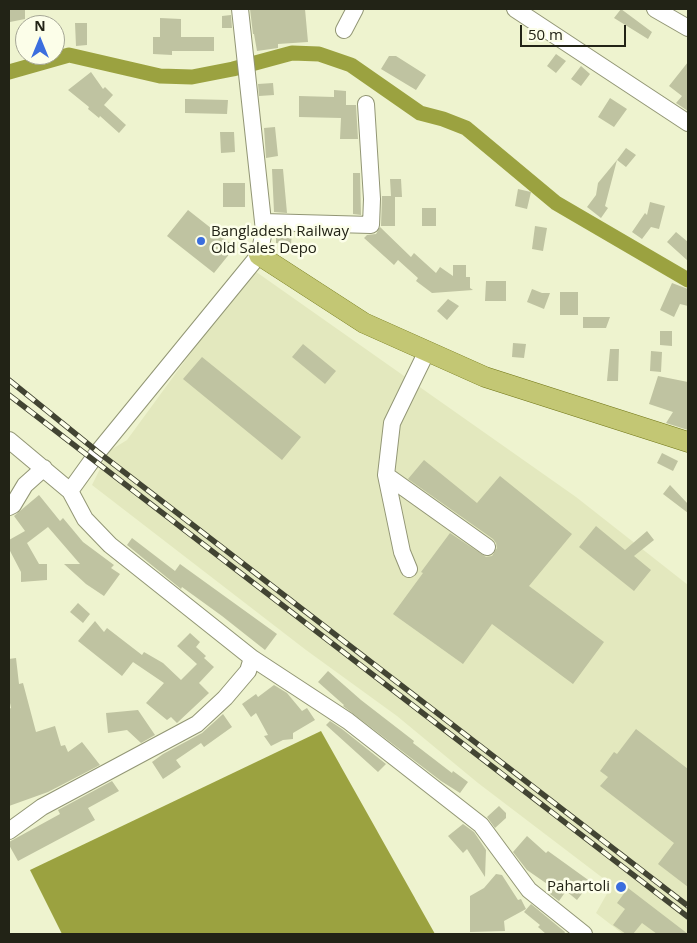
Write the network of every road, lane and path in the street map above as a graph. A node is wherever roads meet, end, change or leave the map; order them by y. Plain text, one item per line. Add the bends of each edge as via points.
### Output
1 (240, 9) edge
2 (354, 9) edge
3 (515, 9) edge
4 (655, 9) edge
5 (688, 28) edge
6 (344, 30) dead end
7 (366, 104) dead end
8 (688, 123) edge
9 (263, 222) junction
10 (259, 255) junction
11 (427, 351) junction
12 (9, 440) edge
13 (688, 442) edge
14 (44, 468) junction
15 (386, 475) junction
16 (70, 491) junction
17 (9, 507) edge
18 (487, 547) dead end
19 (409, 569) dead end
20 (252, 658) junction
21 (9, 831) edge
22 (584, 934) edge

1 - 9 street
2 - 6 street
3 - 8 street
4 - 5 street
7 - 9 street via 371,225
9 - 10 street
10 - 11 main road via 364,323
10 - 16 street via 98,452
11 - 13 main road via 485,377
11 - 15 street via 392,423
12 - 14 street
14 - 16 street
14 - 17 street via 25,485
15 - 18 street
15 - 19 street via 402,552
16 - 20 street via 85,519 110,545
20 - 21 street via 248,671 196,724 42,807
20 - 22 street via 348,721 482,825 529,890

